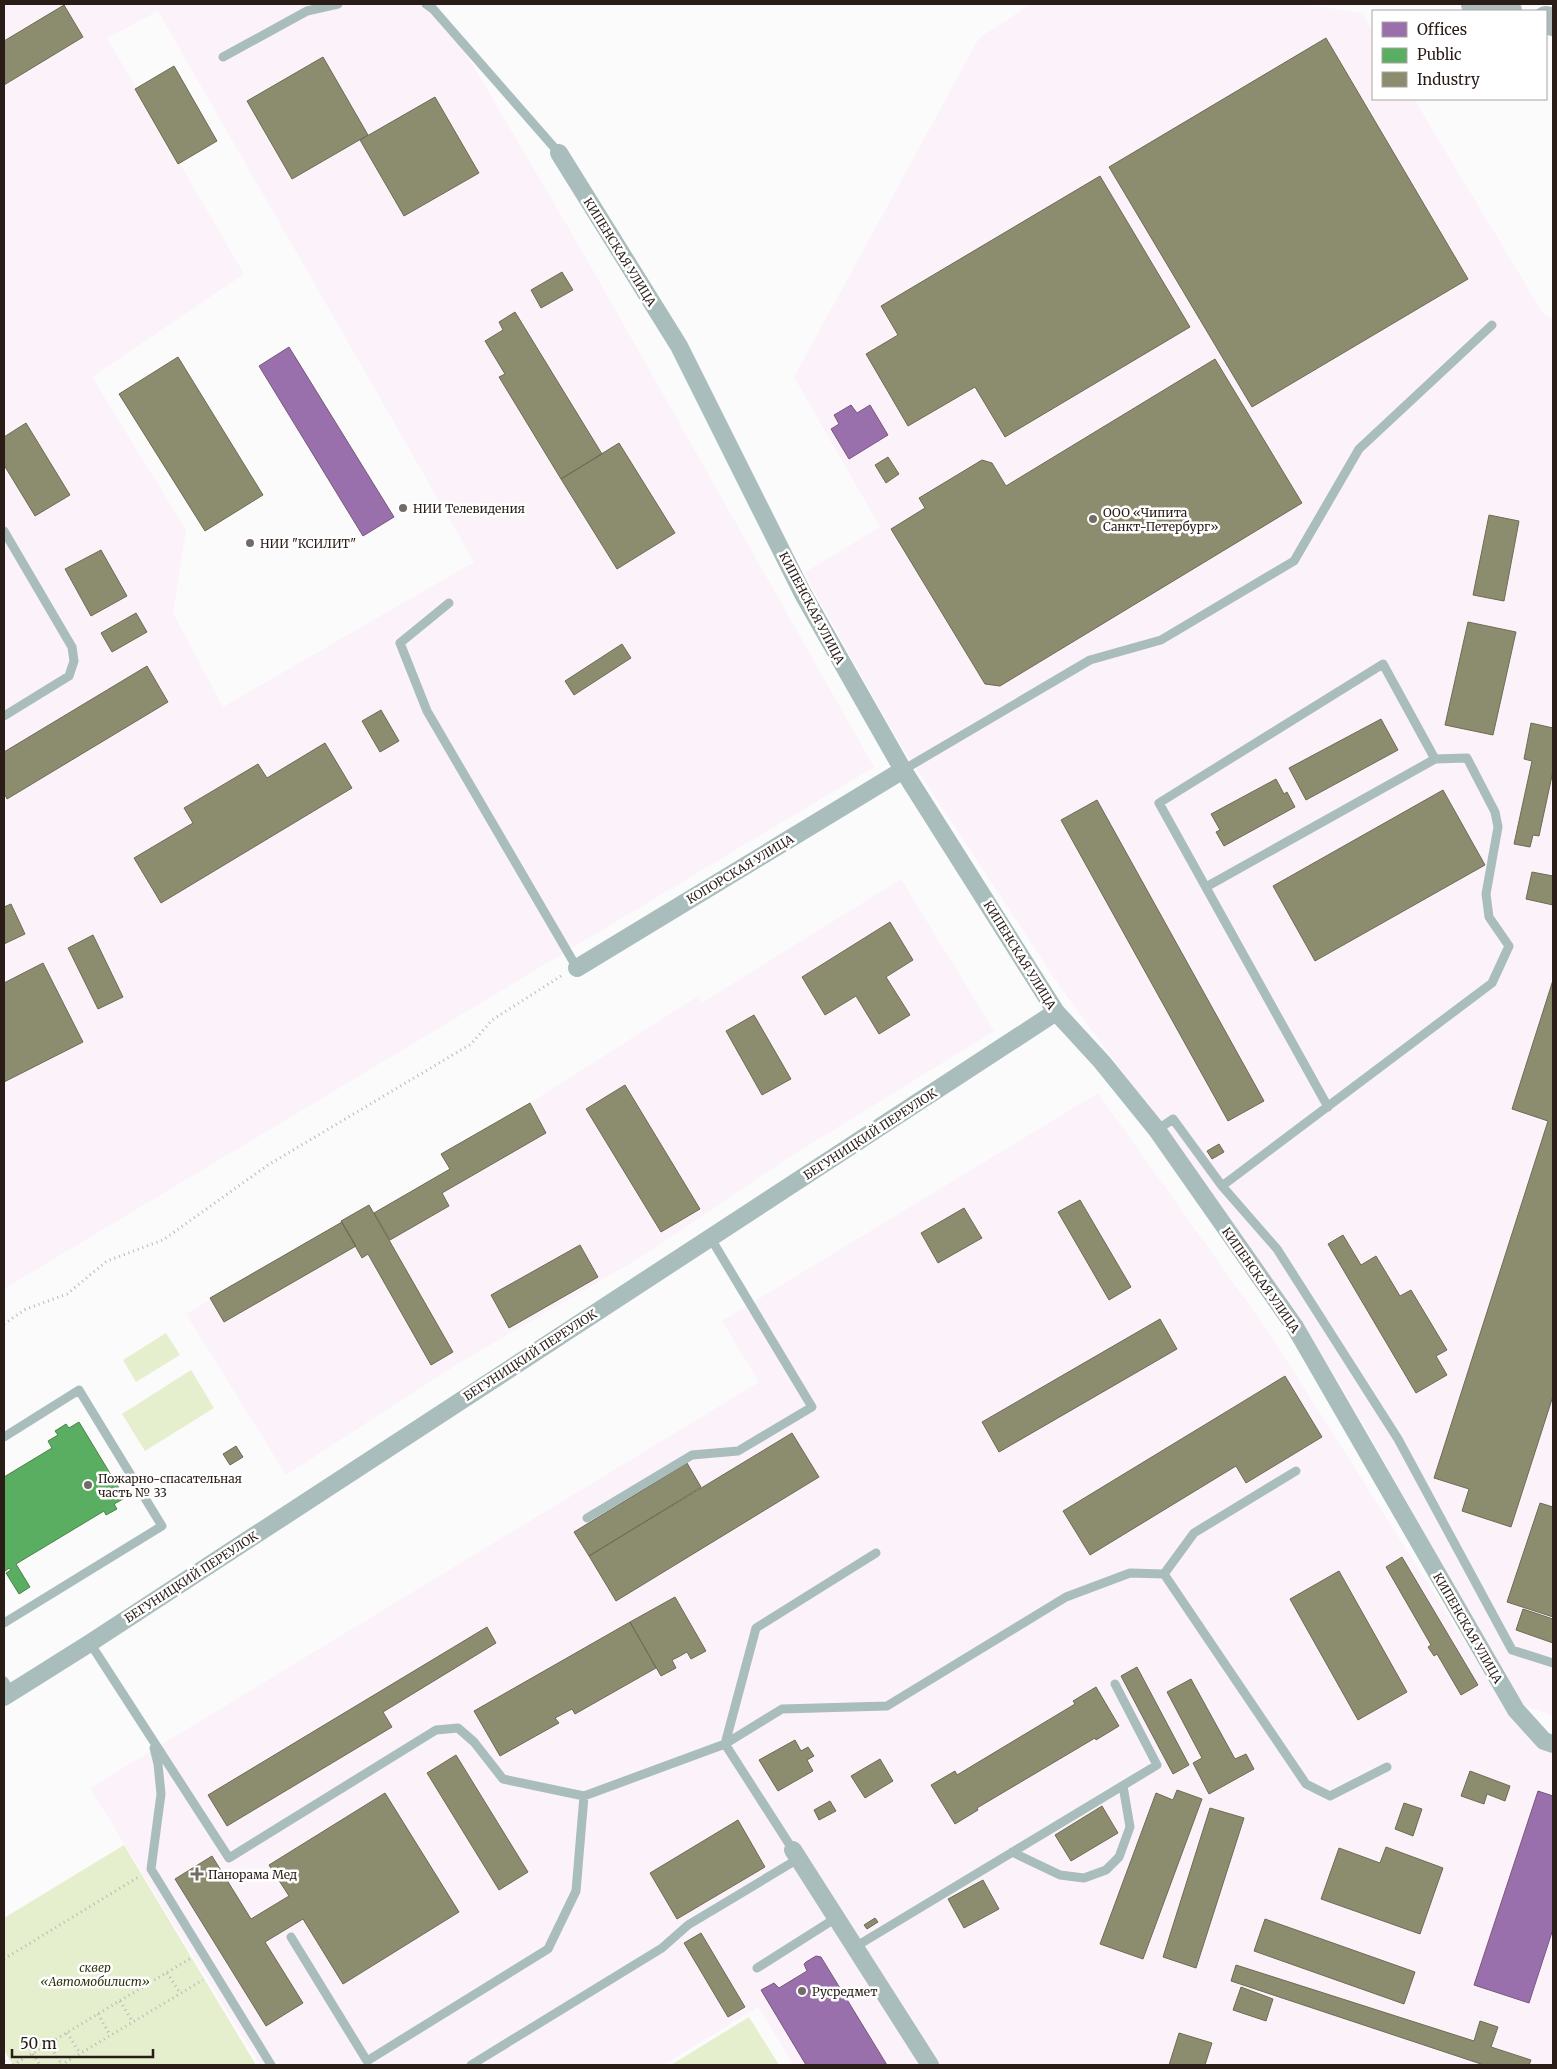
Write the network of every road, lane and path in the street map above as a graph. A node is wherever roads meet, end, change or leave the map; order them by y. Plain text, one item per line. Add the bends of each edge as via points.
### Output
1 (338, 4) edge
2 (426, 4) edge
3 (1476, 4) edge
4 (1503, 10) edge
5 (223, 57) dead end
6 (559, 153) joint
7 (1492, 325) dead end
8 (4, 531) edge
9 (449, 603) dead end
10 (4, 716) edge
11 (1435, 759) junction
12 (902, 770) junction
13 (1206, 887) junction
14 (576, 968) junction
15 (1056, 1012) junction
16 (1328, 1107) junction
17 (1157, 1130) junction
18 (1222, 1186) junction
19 (710, 1237) junction
20 (4, 1324) edge
21 (4, 1436) edge
22 (1296, 1471) dead end
23 (587, 1518) dead end
24 (876, 1553) dead end
25 (1164, 1574) junction
26 (4, 1623) edge
27 (90, 1643) junction
28 (1553, 1662) edge
29 (1115, 1684) dead end
30 (6, 1690) edge
31 (152, 1738) junction
32 (725, 1744) junction
33 (1553, 1744) edge
34 (1387, 1766) dead end
35 (1123, 1786) junction
36 (584, 1796) junction
37 (1012, 1852) junction
38 (796, 1854) junction
39 (152, 1869) junction
40 (836, 1918) junction
41 (291, 1937) dead end
42 (855, 1947) junction
43 (202, 1952) junction
44 (4, 1959) edge
45 (757, 1968) dead end
46 (167, 1973) junction
47 (215, 1973) junction
48 (180, 1994) junction
49 (120, 2001) junction
50 (98, 2014) junction
51 (133, 2022) junction
52 (68, 2033) junction
53 (110, 2036) junction
54 (49, 2044) junction
55 (33, 2054) junction
56 (80, 2054) junction
57 (4, 2061) edge
58 (6, 2065) edge
59 (13, 2065) edge
60 (40, 2065) edge
61 (62, 2065) edge
62 (271, 2065) edge
63 (471, 2065) edge
64 (930, 2065) edge

1 - 5 lane via 307,11
2 - 6 lane
3 - 4 highway
6 - 12 street, КИПЕНСКАЯ УЛИЦА via 679,346 803,594
7 - 12 lane via 1359,449 1294,561 1161,640 1090,660
8 - 10 lane via 72,647 74,661 69,676
9 - 14 lane via 400,643 427,711
11 - 13 lane
11 - 13 lane via 1383,664 1159,804
11 - 16 lane via 1466,758 1495,812 1498,827 1486,894 1489,917 1509,946 1492,982
12 - 14 street, КОПОРСКАЯ УЛИЦА
12 - 15 street, КИПЕНСКАЯ УЛИЦА
13 - 16 lane
14 - 20 path via 492,1020 471,1044 268,1165 163,1240 107,1261 67,1294 26,1308
15 - 17 street, КИПЕНСКАЯ УЛИЦА
15 - 19 street, БЕГУНИЦКИЙ ПЕРЕУЛОК
16 - 18 lane
17 - 18 lane via 1173,1119
17 - 33 street, КИПЕНСКАЯ УЛИЦА via 1294,1327 1516,1710 1544,1740
18 - 28 lane via 1277,1249 1398,1439 1512,1650
19 - 23 lane via 812,1407 738,1451 692,1455
19 - 27 street, БЕГУНИЦКИЙ ПЕРЕУЛОК
21 - 26 lane via 79,1390 162,1526
22 - 25 lane via 1194,1533
24 - 32 lane via 756,1628
25 - 32 lane via 1130,1573 1066,1597 887,1706 782,1709
25 - 34 lane via 1306,1784 1330,1796
27 - 30 street, БЕГУНИЦКИЙ ПЕРЕУЛОК
27 - 31 lane
29 - 35 lane via 1158,1765
31 - 36 lane via 229,1858 436,1730 458,1728 474,1742 503,1779
31 - 39 lane via 161,1794
32 - 36 lane
32 - 38 lane
35 - 37 lane
35 - 37 lane via 1130,1827 1119,1857 1106,1870 1084,1878 1060,1875
36 - 41 lane via 576,1892 548,1949 367,2061
37 - 42 lane
38 - 40 street
38 - 63 lane via 688,1925 662,1948
39 - 43 lane
39 - 44 path
40 - 42 street
40 - 45 lane
42 - 64 street
43 - 46 path
43 - 47 lane
46 - 48 path
46 - 49 path
47 - 48 path
47 - 62 lane
48 - 51 path
49 - 50 path
49 - 51 path
50 - 52 path
50 - 53 path
51 - 53 path
52 - 54 path
52 - 56 path
53 - 56 path
54 - 55 path
54 - 61 path
55 - 59 path
55 - 60 path
56 - 61 path
57 - 58 path

